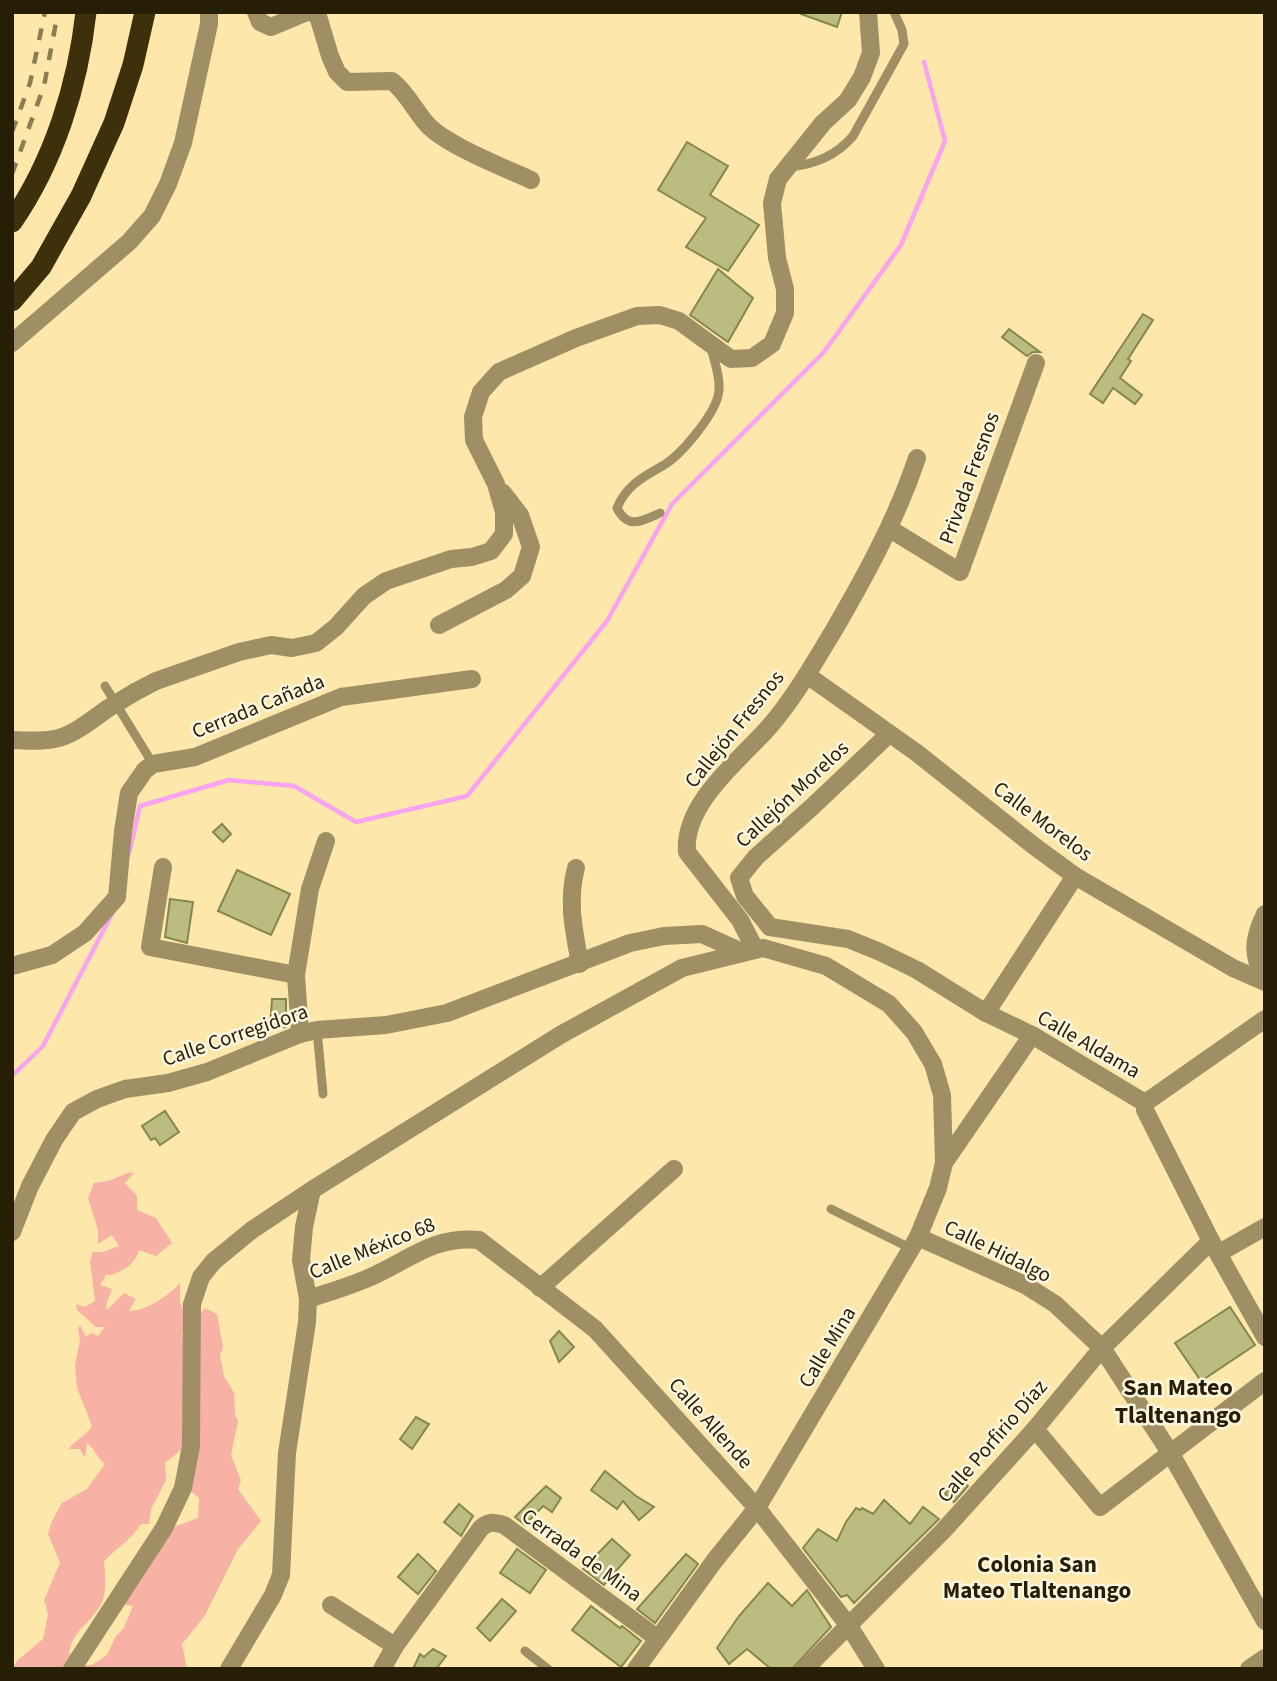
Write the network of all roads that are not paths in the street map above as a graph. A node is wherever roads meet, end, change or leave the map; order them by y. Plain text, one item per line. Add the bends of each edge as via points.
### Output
1 (86, 12) edge
2 (145, 12) edge
3 (209, 12) edge
4 (256, 12) edge
5 (309, 12) edge
6 (868, 12) edge
7 (894, 12) edge
8 (785, 167) junction
9 (531, 180) dead end
10 (12, 222) edge
11 (12, 301) edge
12 (12, 344) edge
13 (710, 345) junction
14 (1035, 363) dead end
15 (917, 458) dead end
16 (496, 484) junction
17 (660, 513) dead end
18 (890, 529) junction
19 (439, 625) dead end
20 (807, 675) junction
21 (472, 679) dead end
22 (105, 686) dead end
23 (889, 734) junction
24 (12, 740) edge
25 (153, 764) junction
26 (326, 841) dead end
27 (163, 867) dead end
28 (576, 869) dead end
29 (1075, 876) junction
30 (1265, 915) edge
31 (770, 927) junction
32 (754, 950) junction
33 (579, 964) junction
34 (12, 965) edge
35 (296, 975) junction
36 (1265, 981) edge
37 (986, 1013) junction
38 (1265, 1019) edge
39 (309, 1032) junction
40 (1032, 1035) junction
41 (323, 1094) dead end
42 (1145, 1103) junction
43 (944, 1163) junction
44 (674, 1169) dead end
45 (313, 1190) junction
46 (831, 1209) dead end
47 (1265, 1227) edge
48 (12, 1232) edge
49 (479, 1240) joint
50 (915, 1243) junction
51 (1215, 1247) junction
52 (540, 1288) junction
53 (308, 1299) junction
54 (1265, 1337) edge
55 (1102, 1348) junction
56 (1265, 1381) edge
57 (1035, 1429) junction
58 (1171, 1454) junction
59 (757, 1508) junction
60 (331, 1605) dead end
61 (1265, 1620) edge
62 (849, 1626) junction
63 (657, 1638) junction
64 (395, 1646) junction
65 (525, 1651) dead end
66 (1265, 1658) edge
67 (72, 1669) edge
68 (229, 1669) edge
69 (382, 1669) edge
70 (548, 1669) edge
71 (636, 1669) edge
72 (805, 1669) edge
73 (876, 1669) edge
74 (1249, 1669) edge

1 - 10 highway via 70,97 47,161
2 - 11 highway via 114,123 81,196 41,267
3 - 12 street via 183,143 152,216 129,242
4 - 5 street via 260,22 271,27
5 - 9 street via 318,16 337,72 347,82 393,80 427,125 455,144
6 - 8 street via 871,53 862,77 848,100
7 - 8 lane via 904,44 853,136 842,149 811,164
8 - 13 street via 772,203 785,313 772,344 752,359 730,359
13 - 16 street via 679,321 660,315 637,316 499,372 481,392 473,417 474,440
13 - 17 lane via 719,394 713,407 687,444 632,485 617,508 629,522
14 - 18 street, Privada Fresnos via 960,572
15 - 18 street, Callejón Fresnos
16 - 19 street via 520,515 531,547 523,576 506,590
16 - 24 street, bridge via 504,534 491,551 386,581 316,643 239,652 156,681 56,741
18 - 20 street, Callejón Fresnos
20 - 23 street, Calle Morelos
20 - 32 street, Callejón Fresnos via 703,801 686,840 687,852 740,920
21 - 25 street, Cerrada Cañada via 341,697 195,757
22 - 25 lane
23 - 29 street, Calle Morelos
23 - 31 street, Callejón Morelos via 739,878 745,896
25 - 34 street via 129,793 117,897 85,933 52,955
26 - 35 street via 310,889
27 - 35 street via 150,947
28 - 33 street via 570,903
29 - 36 street, Calle Morelos via 1233,968
29 - 37 street
30 - 36 street via 1255,935 1255,960
31 - 32 street
31 - 37 street, Calle Aldama via 848,939 917,971
32 - 33 street, Calle Corregidora via 702,934 664,936 630,943
32 - 43 street, Calle Corregidora via 827,966 889,1004 914,1032 933,1064 942,1095
32 - 45 street via 682,968 637,992
33 - 39 street, Calle Corregidora via 447,1013 386,1025
35 - 39 street
37 - 40 street, Calle Aldama
38 - 42 street
39 - 41 lane
39 - 48 street, Calle Corregidora via 207,1073 125,1089 73,1112 30,1186
40 - 42 street, Calle Aldama
40 - 43 street, Calle Mina
42 - 51 street, Calle Aldama
43 - 50 street, Calle Mina
44 - 52 street
45 - 53 street, Calle México 68 via 301,1260
45 - 67 street via 252,1230 201,1277 192,1304 191,1446 183,1488 164,1528
46 - 50 lane
47 - 51 street, Calle Porfirio Díaz
49 - 52 street, Calle Allende
49 - 53 street, Calle México 68 via 458,1238 438,1244 369,1278
50 - 55 street, Calle Hidalgo via 1025,1285 1055,1304
50 - 59 street, Calle Mina
51 - 54 street, Calle Aldama
51 - 55 street, Calle Porfirio Díaz
52 - 59 street, Calle Allende via 595,1329
53 - 68 street via 287,1453 281,1575
55 - 57 street, Calle Porfirio Díaz
55 - 58 street, Calle Hidalgo
56 - 58 street
57 - 58 street via 1100,1507
57 - 62 street, Calle Porfirio Díaz
58 - 61 street, Calle Hidalgo
59 - 62 street, Calle Allende
59 - 63 street, Calle Mina
60 - 64 street
62 - 72 street, Calle Porfirio Díaz
62 - 73 street, Calle Allende
63 - 64 street, Cerrada de Mina via 494,1522 481,1528
63 - 71 street, Calle Mina
64 - 69 street, Cerrada de Mina
65 - 70 lane
66 - 74 street

